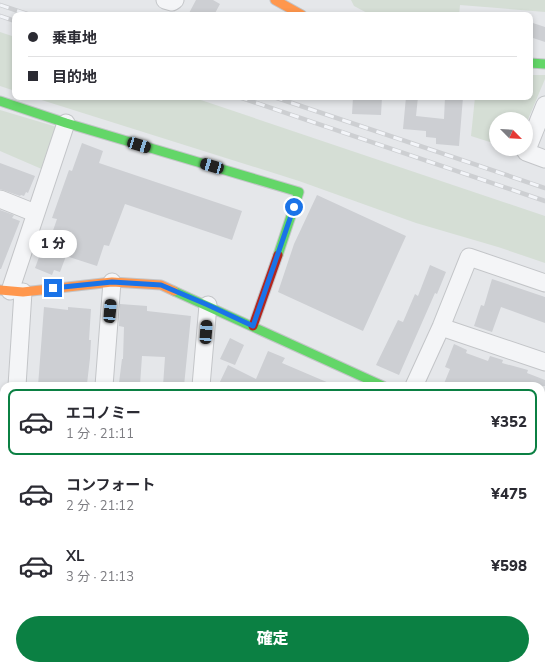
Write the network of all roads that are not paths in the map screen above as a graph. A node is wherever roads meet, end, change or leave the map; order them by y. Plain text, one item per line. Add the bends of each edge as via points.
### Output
1 (165, 0) edge
2 (174, 0) edge
3 (275, 0) edge
4 (297, 12) edge
5 (533, 63) edge
6 (545, 64) edge
7 (0, 101) edge
8 (545, 104) edge
9 (66, 123) junction
10 (545, 159) edge
11 (0, 199) edge
12 (35, 213) junction
13 (112, 282) junction
14 (545, 282) edge
15 (11, 291) edge
16 (208, 305) junction
17 (253, 326) junction
18 (441, 327) junction
19 (545, 362) edge
20 (17, 382) edge
21 (104, 382) edge
22 (202, 382) edge
23 (374, 382) edge
24 (416, 382) edge

1 - 2 street
3 - 4 street
5 - 6 street
7 - 9 street
8 - 10 street via 526,152
9 - 12 street
9 - 17 street via 299,192
11 - 12 street
12 - 15 street
13 - 15 street
13 - 16 street via 161,285
13 - 21 street
14 - 18 street via 469,257
15 - 20 street
16 - 17 street
16 - 22 street
17 - 23 street
18 - 19 street
18 - 24 street

